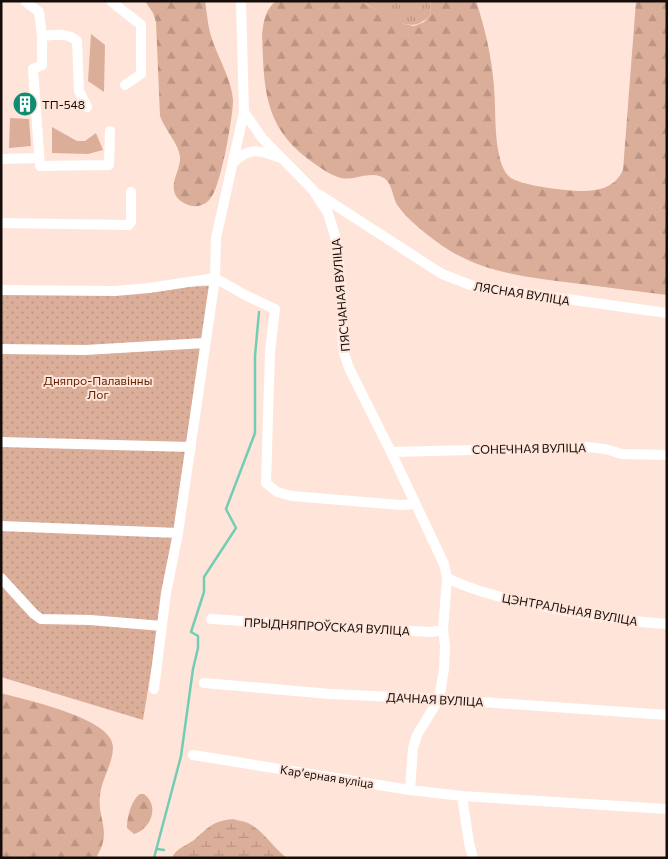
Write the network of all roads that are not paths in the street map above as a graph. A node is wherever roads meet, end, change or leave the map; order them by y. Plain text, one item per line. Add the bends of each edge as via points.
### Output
1 (25, 1) edge
2 (111, 1) edge
3 (241, 1) edge
4 (42, 36) junction
5 (125, 85) dead end
6 (87, 107) dead end
7 (244, 112) junction
8 (110, 131) dead end
9 (39, 158) junction
10 (280, 158) junction
11 (1, 159) edge
12 (234, 162) junction
13 (313, 190) junction
14 (131, 192) dead end
15 (1, 222) edge
16 (215, 278) junction
17 (1, 290) edge
18 (667, 313) edge
19 (205, 344) junction
20 (1, 349) edge
21 (1, 442) edge
22 (191, 447) junction
23 (391, 452) junction
24 (667, 455) edge
25 (415, 504) junction
26 (1, 526) edge
27 (178, 533) junction
28 (1, 578) edge
29 (447, 578) junction
30 (211, 619) dead end
31 (667, 624) edge
32 (162, 626) junction
33 (443, 630) junction
34 (204, 683) dead end
35 (154, 689) dead end
36 (439, 699) junction
37 (667, 715) edge
38 (193, 755) dead end
39 (410, 790) junction
40 (462, 796) junction
41 (667, 809) edge
42 (473, 858) edge

1 - 4 street via 39,12
2 - 5 street via 141,25 141,74
3 - 7 street
4 - 6 street via 68,35 77,41 79,91
4 - 9 street via 42,65 33,69
7 - 10 street, ПЯСЧАНАЯ ВУЛІЦА
7 - 12 street
8 - 9 street via 109,165 40,166
9 - 11 street
10 - 12 street via 249,151
10 - 13 street, ПЯСЧАНАЯ ВУЛІЦА
12 - 16 street via 216,238
13 - 18 street, ЛЯСНАЯ ВУЛІЦА via 442,274 473,286
13 - 23 street, ПЯСЧАНАЯ ВУЛІЦА via 328,213 335,236 342,293 344,353
14 - 15 street via 129,224
16 - 17 street via 114,291
16 - 19 street
16 - 25 street via 275,309 270,352 266,483 277,492 292,496
19 - 20 street via 85,350
19 - 22 street
21 - 22 street
22 - 27 street
23 - 24 street, СОНЕЧНАЯ ВУЛІЦА via 588,447 622,454
23 - 25 street, ПЯСЧАНАЯ ВУЛІЦА
25 - 29 street, ПЯСЧАНАЯ ВУЛІЦА via 444,564
26 - 27 street
27 - 32 street
28 - 32 street via 41,619
29 - 31 street, ЦЭНТРАЛЬНАЯ ВУЛІЦА via 463,586 529,604 611,619
29 - 33 street
30 - 33 street, ПРЫДНЯПРОЎСКАЯ ВУЛІЦА via 431,632
32 - 35 street
33 - 36 street via 444,669
34 - 36 street, ДАЧНАЯ ВУЛІЦА
36 - 37 street, ДАЧНАЯ ВУЛІЦА
36 - 39 street via 417,735
38 - 39 street, Карʼерная вуліца
39 - 40 street, Карʼерная вуліца
40 - 41 street, Карʼерная вуліца
40 - 42 street

